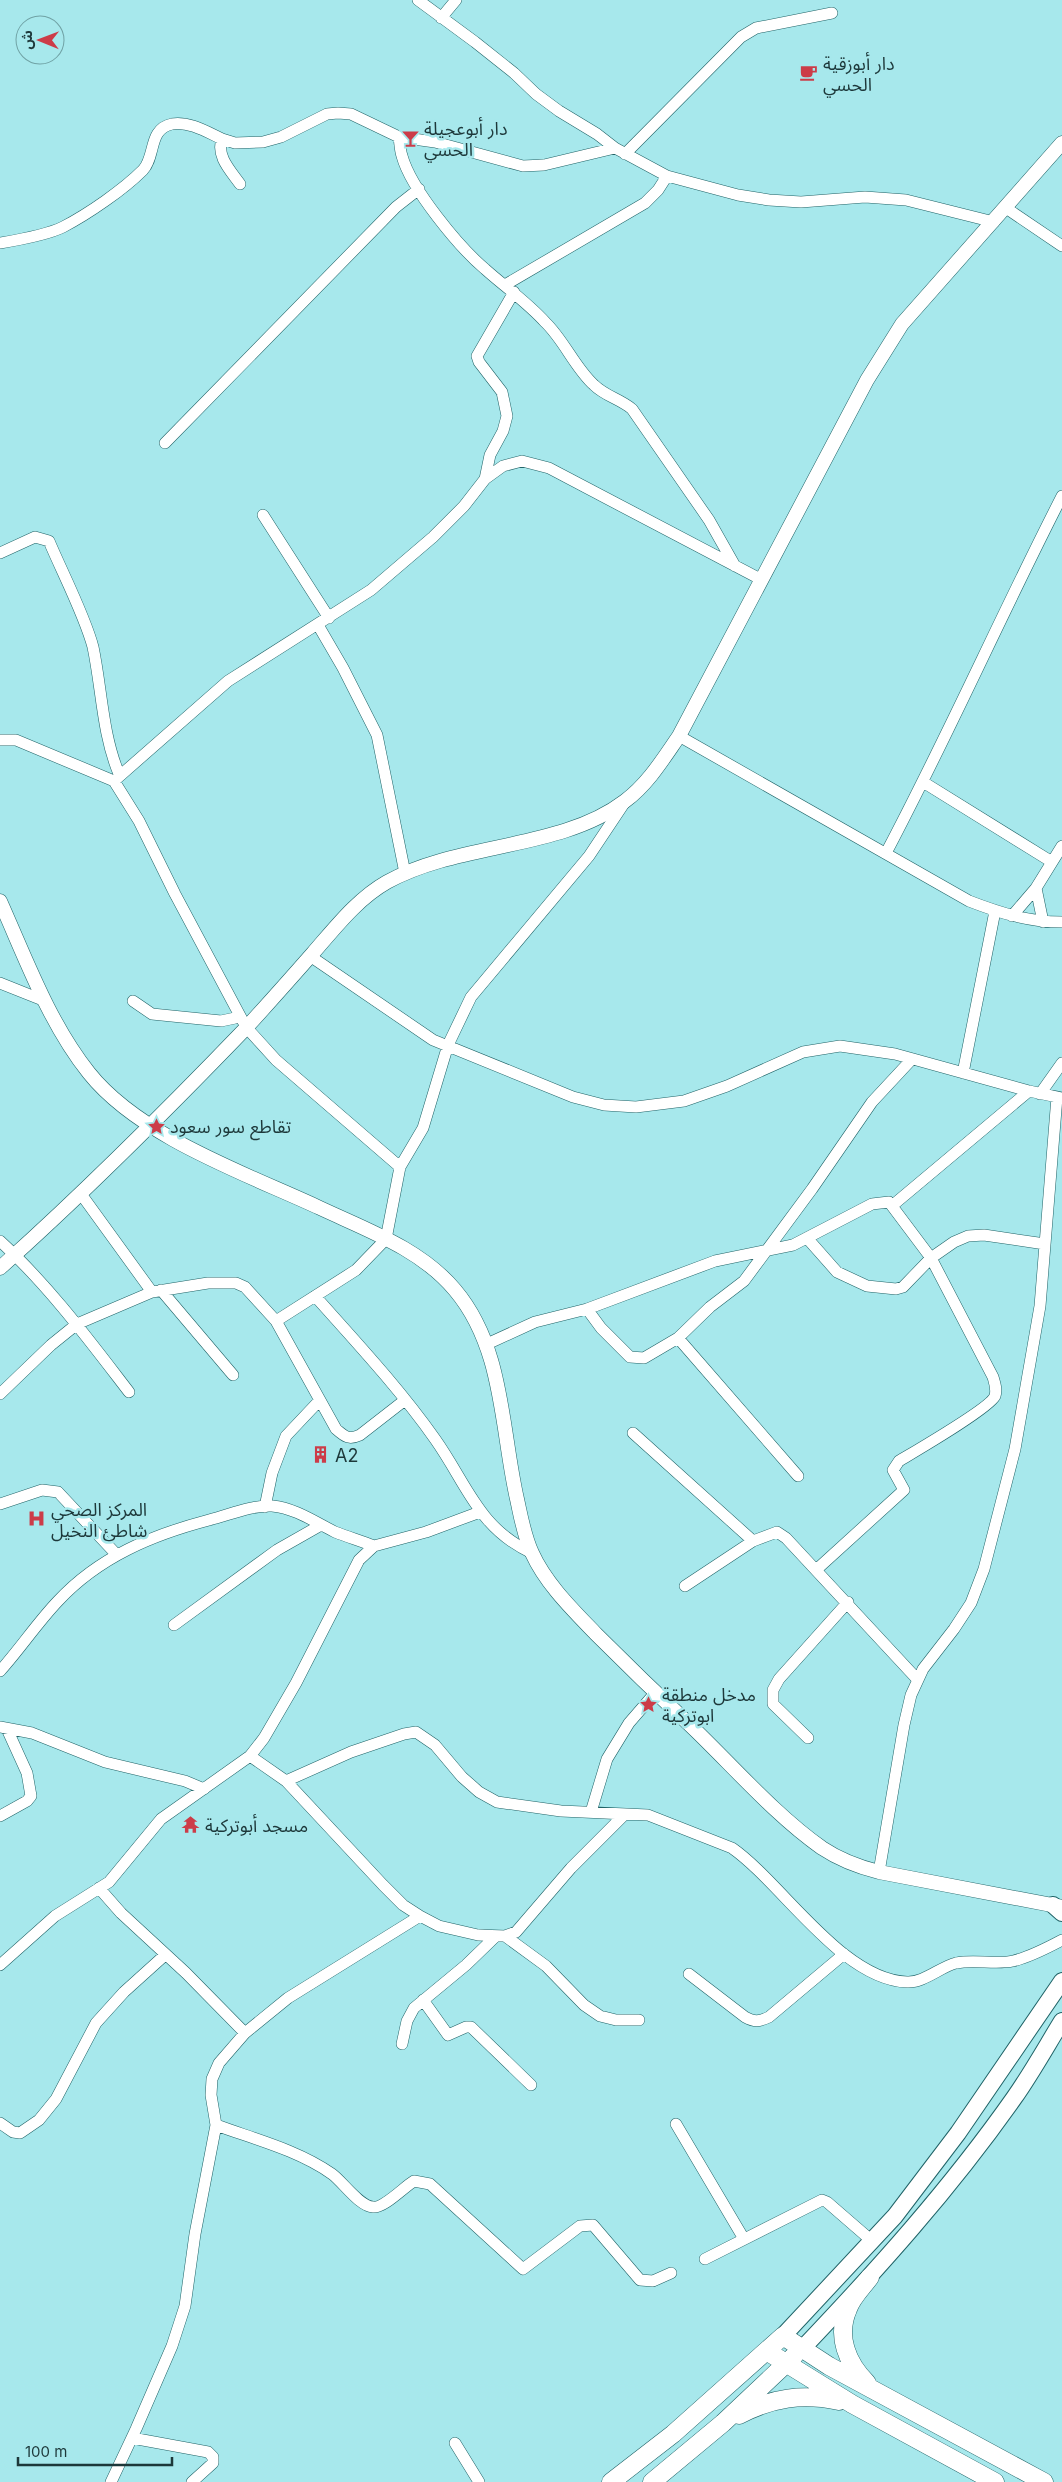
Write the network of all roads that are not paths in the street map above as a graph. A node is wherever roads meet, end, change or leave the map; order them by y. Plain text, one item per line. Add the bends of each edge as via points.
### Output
1 (418, 0) edge
2 (456, 0) edge
3 (832, 13) dead end
4 (441, 18) junction
5 (399, 138) junction
6 (222, 139) junction
7 (1062, 143) edge
8 (620, 151) junction
9 (667, 176) junction
10 (240, 184) dead end
11 (419, 190) junction
12 (1006, 208) junction
13 (994, 222) junction
14 (0, 243) edge
15 (1062, 246) edge
16 (510, 289) junction
17 (165, 442) dead end
18 (485, 479) junction
19 (1062, 496) edge
20 (263, 515) dead end
21 (0, 553) edge
22 (735, 566) junction
23 (762, 580) junction
24 (329, 618) junction
25 (318, 625) junction
26 (678, 736) junction
27 (0, 740) edge
28 (116, 778) junction
29 (923, 782) junction
30 (625, 802) junction
31 (1062, 846) edge
32 (886, 854) junction
33 (1052, 862) junction
34 (405, 873) junction
35 (1036, 888) junction
36 (0, 901) edge
37 (995, 911) junction
38 (1012, 916) junction
39 (1043, 922) junction
40 (1062, 922) edge
41 (310, 956) junction
42 (0, 983) edge
43 (45, 1001) junction
44 (133, 1001) dead end
45 (243, 1022) junction
46 (448, 1045) junction
47 (912, 1059) junction
48 (1062, 1063) edge
49 (963, 1074) junction
50 (1035, 1093) junction
51 (1059, 1097) edge
52 (149, 1125) junction
53 (400, 1167) junction
54 (81, 1194) junction
55 (893, 1205) junction
56 (807, 1238) junction
57 (386, 1239) junction
58 (1044, 1244) junction
59 (6, 1248) edge
60 (764, 1253) junction
61 (931, 1258) junction
62 (0, 1268) edge
63 (157, 1291) junction
64 (315, 1296) junction
65 (587, 1309) junction
66 (276, 1321) junction
67 (77, 1324) junction
68 (678, 1338) junction
69 (488, 1344) junction
70 (233, 1376) dead end
71 (129, 1392) dead end
72 (0, 1394) edge
73 (405, 1400) junction
74 (319, 1401) junction
75 (632, 1433) dead end
76 (798, 1476) dead end
77 (0, 1504) edge
78 (265, 1507) junction
79 (480, 1512) junction
80 (321, 1525) junction
81 (753, 1541) junction
82 (374, 1546) junction
83 (532, 1553) junction
84 (116, 1554) junction
85 (816, 1570) junction
86 (685, 1586) dead end
87 (848, 1602) junction
88 (174, 1625) dead end
89 (0, 1671) edge
90 (917, 1679) junction
91 (655, 1693) junction
92 (3, 1728) edge
93 (808, 1738) dead end
94 (250, 1756) junction
95 (286, 1781) junction
96 (204, 1789) junction
97 (591, 1812) junction
98 (625, 1814) junction
99 (0, 1816) edge
100 (880, 1872) junction
101 (99, 1888) junction
102 (1059, 1908) edge
103 (420, 1916) junction
104 (500, 1936) junction
105 (1062, 1940) edge
106 (844, 1954) junction
107 (165, 1955) junction
108 (0, 1963) edge
109 (689, 1974) dead end
110 (1062, 1981) edge
111 (423, 2000) junction
112 (639, 2020) dead end
113 (1062, 2022) edge
114 (245, 2033) junction
115 (402, 2044) dead end
116 (531, 2085) dead end
117 (0, 2123) edge
118 (676, 2124) dead end
119 (216, 2125) junction
120 (744, 2239) junction
121 (872, 2241) junction
122 (705, 2259) dead end
123 (671, 2273) dead end
124 (870, 2277) junction
125 (783, 2336) junction
126 (801, 2350) junction
127 (768, 2352) junction
128 (786, 2364) junction
129 (876, 2392) junction
130 (852, 2404) junction
131 (723, 2423) junction
132 (132, 2438) junction
133 (455, 2443) dead end
134 (111, 2482) edge
135 (192, 2482) edge
136 (479, 2482) edge
137 (611, 2482) edge
138 (652, 2482) edge
139 (995, 2482) edge
140 (1044, 2482) edge

1 - 4 street
2 - 4 street
3 - 8 street via 756,28 741,37
4 - 8 street via 483,48 536,94
5 - 6 street via 351,114 338,113 327,114 281,137 263,142
5 - 8 street via 435,142 523,166
5 - 11 street via 402,157
6 - 10 street via 222,156
6 - 14 street via 192,126 171,124 158,131 146,166 100,203 61,228
7 - 12 street
8 - 9 street
9 - 13 street via 738,196 801,202 865,197 906,200
9 - 16 street via 646,203
11 - 16 street via 453,236
11 - 17 street via 396,206
12 - 13 street
12 - 15 street
13 - 23 street via 902,324 867,380
16 - 18 street via 478,356 502,392 507,416 490,455
16 - 22 street via 547,323 593,385 632,409 709,520
18 - 22 street via 503,466 522,462 549,468
18 - 24 street via 433,537 371,590
19 - 29 street via 1009,599
20 - 24 street
21 - 28 street via 35,537 48,541 92,645
22 - 23 street
23 - 26 street
24 - 25 street
25 - 28 street via 228,681
25 - 34 street via 377,735
26 - 30 street via 652,775
26 - 32 street
27 - 28 street via 16,740
28 - 45 street
29 - 32 street
29 - 33 street
30 - 34 street via 579,825 448,858
30 - 46 street via 589,856 471,997
31 - 33 street
32 - 37 street
33 - 35 street
34 - 41 street via 367,895
35 - 38 street
35 - 39 street
36 - 43 street
37 - 38 street
37 - 49 street
38 - 39 street
39 - 40 street
41 - 45 street
41 - 46 street via 423,1034
42 - 43 street
43 - 52 street via 90,1075 116,1101
44 - 45 street via 152,1014
45 - 52 street
45 - 53 street via 276,1060
46 - 47 street via 573,1096 620,1107 684,1102 781,1060 819,1048 867,1049
46 - 53 street via 423,1128
47 - 49 street
47 - 60 street via 872,1102
48 - 50 street
49 - 50 street
50 - 51 street
50 - 55 street
51 - 58 street
52 - 54 street
52 - 57 street via 193,1149
53 - 57 street
54 - 59 street
54 - 63 street
55 - 56 street via 883,1201 872,1204
55 - 61 street
56 - 60 street
56 - 61 street via 837,1272 867,1286 885,1289 903,1287
57 - 64 street via 356,1270
57 - 69 street via 437,1271 472,1313
58 - 61 street via 984,1235 968,1236
58 - 90 street via 1040,1306 1019,1432 984,1569 971,1603
59 - 62 street
59 - 67 street
60 - 65 street via 715,1262
60 - 68 street via 744,1281 710,1307
61 - 85 street via 993,1377 994,1398 899,1461 893,1470 904,1490
63 - 66 street via 208,1282 236,1283 245,1287
63 - 67 street
63 - 70 street
64 - 66 street
64 - 73 street
65 - 68 street via 630,1357 644,1358
65 - 69 street via 535,1322
66 - 74 street
67 - 71 street
67 - 72 street
68 - 76 street
69 - 83 street via 514,1488
73 - 74 street via 354,1438 346,1438 336,1429
73 - 79 street via 435,1439
74 - 78 street via 286,1436 272,1473
75 - 81 street
77 - 84 street via 42,1490 58,1492
78 - 80 street via 288,1509
78 - 84 street via 197,1524
79 - 82 street via 426,1532
79 - 83 street via 495,1530
80 - 82 street
80 - 88 street via 277,1550
81 - 85 street via 777,1532
81 - 86 street
82 - 94 street via 359,1560 296,1683
83 - 91 street via 554,1588
84 - 89 street via 84,1575 59,1600
85 - 87 street
87 - 90 street
87 - 93 street via 779,1679 773,1690 773,1704
90 - 100 street via 904,1725
91 - 97 street via 629,1723 606,1759
91 - 100 street via 810,1838 843,1860
92 - 96 street via 32,1734 105,1762
92 - 99 street via 27,1772 31,1796
94 - 95 street
94 - 96 street
95 - 97 street via 351,1752 416,1732 435,1745 479,1792 497,1802 561,1812
95 - 103 street via 383,1885
96 - 101 street via 161,1819 122,1869
97 - 98 street
98 - 104 street via 571,1868 516,1932
98 - 106 street via 665,1820 732,1848
100 - 102 street
101 - 107 street
101 - 108 street via 55,1916
103 - 104 street via 439,1926 478,1935
103 - 114 street via 288,1998
104 - 111 street
104 - 112 street via 546,1966 584,2005 600,2016
105 - 106 street via 1012,1961 956,1963 907,1982 870,1971
106 - 109 street via 760,2021 745,2017
107 - 114 street
107 - 117 street via 96,2023 70,2074 40,2120 20,2133
110 - 121 main road via 958,2133
111 - 115 street via 407,2021
111 - 116 street via 448,2035 471,2027
113 - 124 main road via 973,2153
114 - 119 street via 219,2063 212,2079
118 - 120 street
119 - 123 street via 319,2165 369,2206 381,2206 414,2181 430,2184 523,2269 580,2226 589,2224 640,2280 653,2281
119 - 132 street via 185,2306 172,2346
120 - 121 street via 822,2200
120 - 122 street
121 - 125 main road
124 - 126 main road
124 - 129 main road via 848,2308 844,2344 849,2361
125 - 126 main road
125 - 127 main road
126 - 128 main road
126 - 129 main road
127 - 128 main road
127 - 137 main road via 673,2434
128 - 130 main road
128 - 131 main road
129 - 140 main road
130 - 131 main road via 797,2396 759,2406
130 - 139 main road
131 - 138 main road
132 - 134 street
132 - 135 street via 208,2452 214,2463
133 - 136 street

